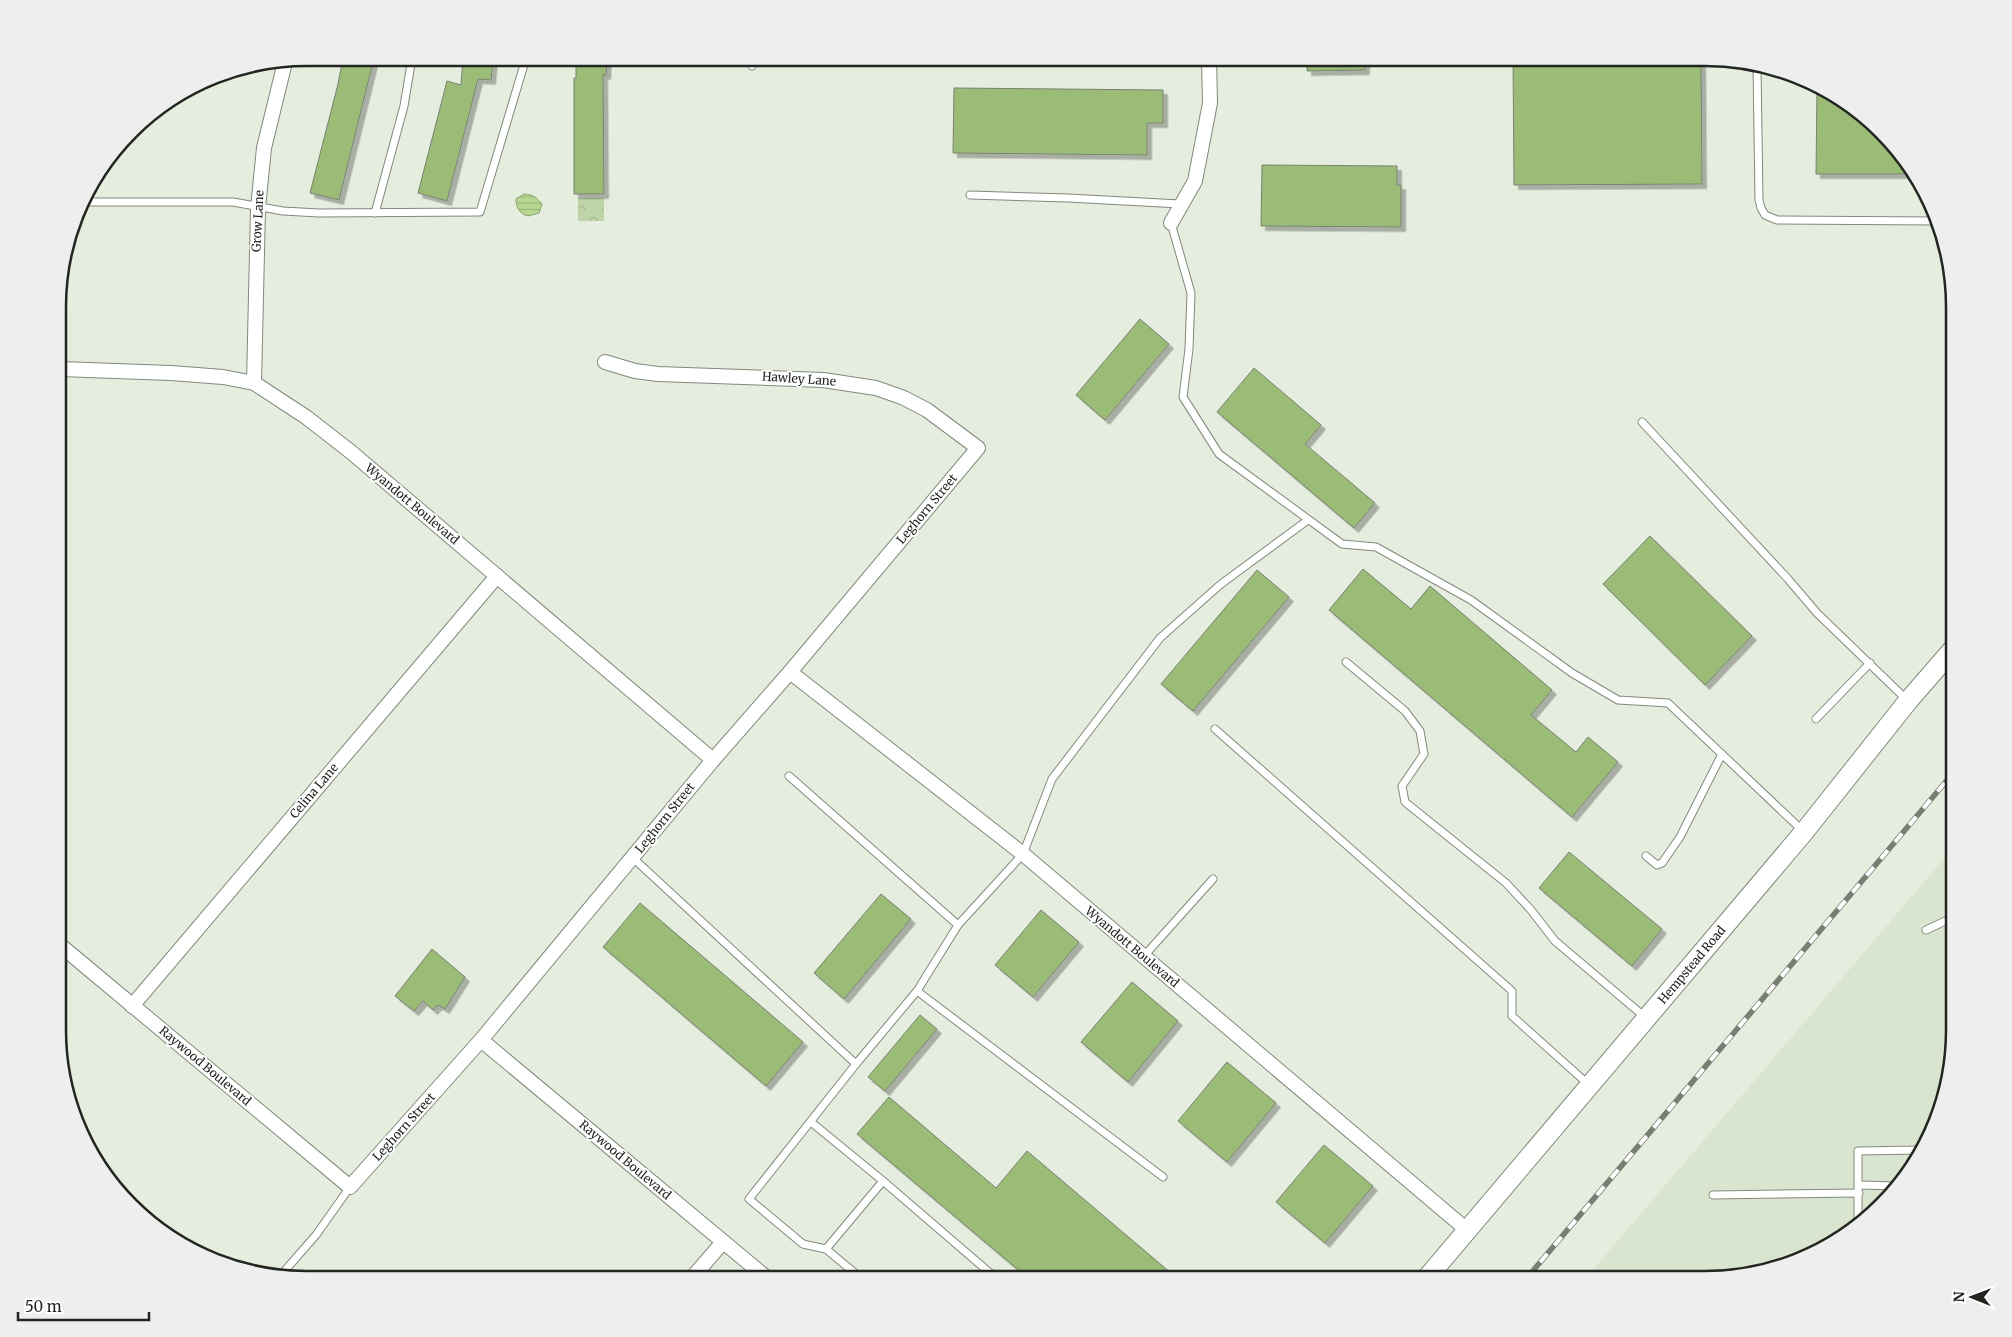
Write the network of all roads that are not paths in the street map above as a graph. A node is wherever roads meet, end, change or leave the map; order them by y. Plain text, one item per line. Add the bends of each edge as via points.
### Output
1 (411, 66) edge
2 (524, 66) edge
3 (1209, 66) edge
4 (284, 67) edge
5 (1757, 72) edge
6 (970, 195) dead end
7 (91, 202) edge
8 (1180, 204) junction
9 (258, 208) junction
10 (375, 213) junction
11 (1929, 220) edge
12 (1171, 223) joint
13 (605, 362) dead end
14 (66, 368) edge
15 (254, 383) junction
16 (1642, 422) dead end
17 (978, 448) joint
18 (1308, 520) junction
19 (497, 576) junction
20 (1946, 657) edge
21 (1346, 662) dead end
22 (1870, 663) junction
23 (790, 672) junction
24 (1908, 701) junction
25 (1816, 719) dead end
26 (1215, 728) dead end
27 (1722, 754) junction
28 (713, 760) junction
29 (789, 776) dead end
30 (1804, 832) junction
31 (1023, 854) junction
32 (1646, 856) dead end
33 (633, 858) junction
34 (1212, 879) dead end
35 (1946, 921) edge
36 (958, 925) junction
37 (1926, 930) dead end
38 (66, 950) edge
39 (1144, 956) junction
40 (917, 991) junction
41 (132, 1006) junction
42 (1647, 1019) junction
43 (481, 1040) junction
44 (856, 1064) junction
45 (1590, 1086) junction
46 (811, 1122) junction
47 (1913, 1150) edge
48 (1163, 1177) dead end
49 (883, 1181) junction
50 (1859, 1185) junction
51 (1889, 1186) edge
52 (350, 1187) junction
53 (1859, 1193) junction
54 (1712, 1195) dead end
55 (1858, 1216) edge
56 (1467, 1230) junction
57 (723, 1242) junction
58 (826, 1249) junction
59 (286, 1270) edge
60 (698, 1271) edge
61 (758, 1271) edge
62 (852, 1271) edge
63 (988, 1271) edge
64 (1433, 1271) edge

1 - 10 lane via 404,106
2 - 10 lane via 480,212
3 - 8 street via 1210,103 1195,181
4 - 9 street, Grow Lane via 264,148
5 - 11 lane via 1759,200 1765,215 1777,220
6 - 8 lane
7 - 9 lane via 233,202
8 - 12 street
9 - 10 lane via 292,212
9 - 15 street, Grow Lane
12 - 18 lane via 1191,293 1183,397 1219,454
13 - 17 street, Hawley Lane via 658,374 823,380 876,388 926,410
14 - 15 street, Wyandott Boulevard via 223,377
15 - 19 street, Wyandott Boulevard via 351,452
16 - 22 lane via 1817,613
17 - 23 street, Leghorn Street
18 - 27 lane via 1342,544 1376,547 1471,600 1572,673 1618,700 1668,703
18 - 31 lane via 1222,584 1160,638 1052,779
19 - 28 street, Wyandott Boulevard
19 - 41 street, Celina Lane
20 - 24 main road, Hempstead Road
21 - 42 lane via 1405,710 1420,731 1424,754 1402,786 1404,802 1506,883 1555,941
22 - 24 lane
22 - 25 lane
23 - 28 street, Leghorn Street
23 - 31 street, Wyandott Boulevard
24 - 30 main road, Hempstead Road
26 - 45 lane via 1512,991 1512,1016
27 - 30 lane
27 - 32 lane via 1680,837 1662,863 1657,865
28 - 33 street, Leghorn Street
29 - 36 lane
30 - 42 main road, Hempstead Road
31 - 36 lane
31 - 39 street, Wyandott Boulevard
33 - 43 street, Leghorn Street
33 - 44 lane
34 - 39 lane
35 - 37 lane
36 - 40 lane
38 - 41 street, Raywood Boulevard
39 - 56 street, Wyandott Boulevard
40 - 44 lane
40 - 48 lane
41 - 52 street, Raywood Boulevard
42 - 45 main road, Hempstead Road
43 - 52 street, Leghorn Street
43 - 57 street, Raywood Boulevard
44 - 46 lane
45 - 56 main road, Hempstead Road
46 - 49 lane
46 - 58 lane via 749,1199 802,1244
47 - 50 lane via 1858,1151
49 - 58 lane
49 - 63 lane
50 - 51 lane
50 - 53 lane
52 - 59 lane
53 - 54 lane
53 - 55 lane
56 - 64 main road, Hempstead Road
57 - 60 street
57 - 61 street, Raywood Boulevard
58 - 62 lane

